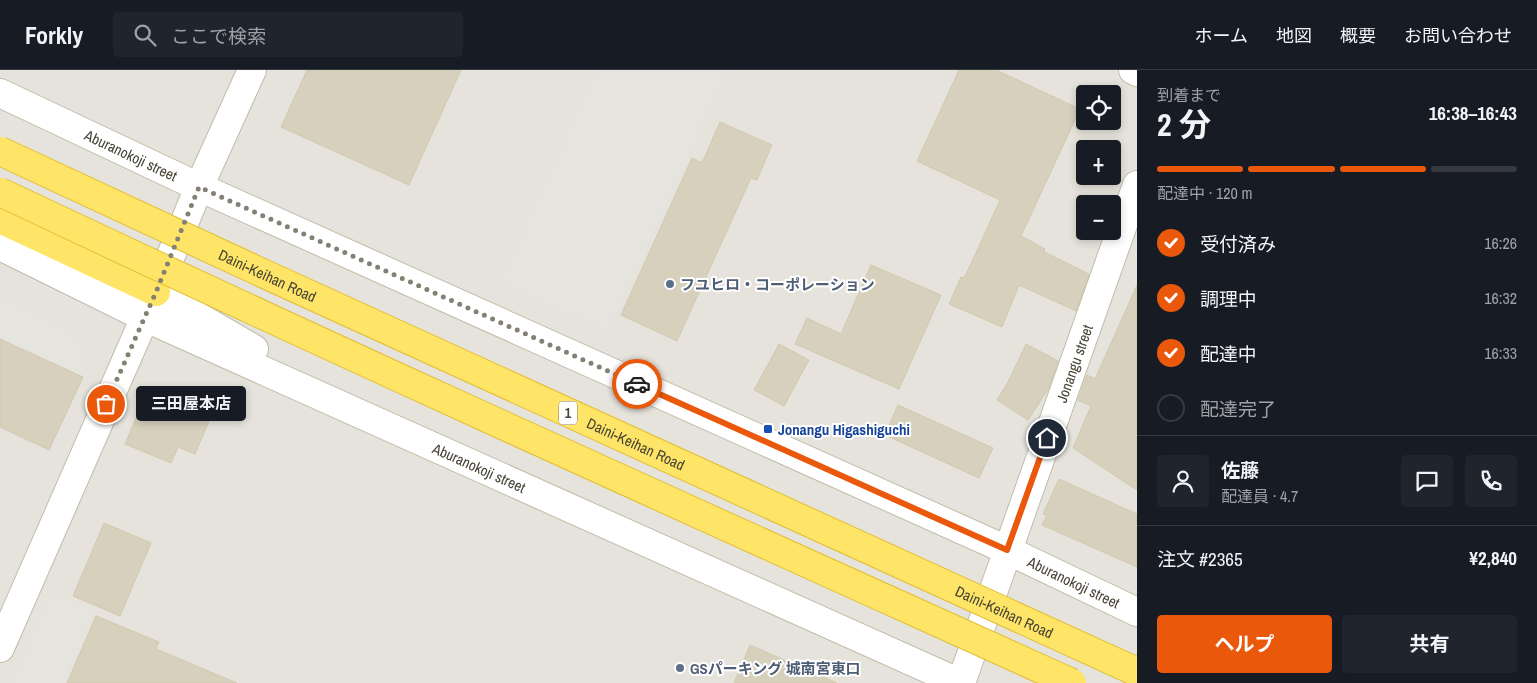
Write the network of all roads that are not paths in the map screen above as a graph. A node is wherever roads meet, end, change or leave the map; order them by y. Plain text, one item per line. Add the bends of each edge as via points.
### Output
1 (252, 70) edge
2 (1133, 70) edge
3 (1137, 72) edge
4 (0, 93) edge
5 (0, 150) edge
6 (1137, 185) edge
7 (199, 187) junction
8 (0, 192) edge
9 (1132, 214) edge
10 (0, 219) edge
11 (0, 246) edge
12 (156, 292) junction
13 (144, 317) junction
14 (376, 421) junction
15 (1007, 550) junction
16 (1137, 612) edge
17 (0, 648) edge
18 (1137, 672) edge
19 (960, 683) edge
20 (1072, 683) edge

1 - 7 street
2 - 3 street
4 - 7 street, Aburanokoji street
5 - 18 highway, Daini-Keihan Road / 1, bridge via 276,280
6 - 9 street, Jonangu street
7 - 12 street
7 - 15 street, Aburanokoji street
8 - 20 highway, bridge via 254,312
9 - 15 street, Jonangu street
10 - 12 highway
11 - 13 street, Aburanokoji street
12 - 13 street
12 - 14 street
13 - 14 street, Aburanokoji street
13 - 17 street
14 - 19 street, Aburanokoji street
15 - 16 street, Aburanokoji street
15 - 19 street, Jonangu street

